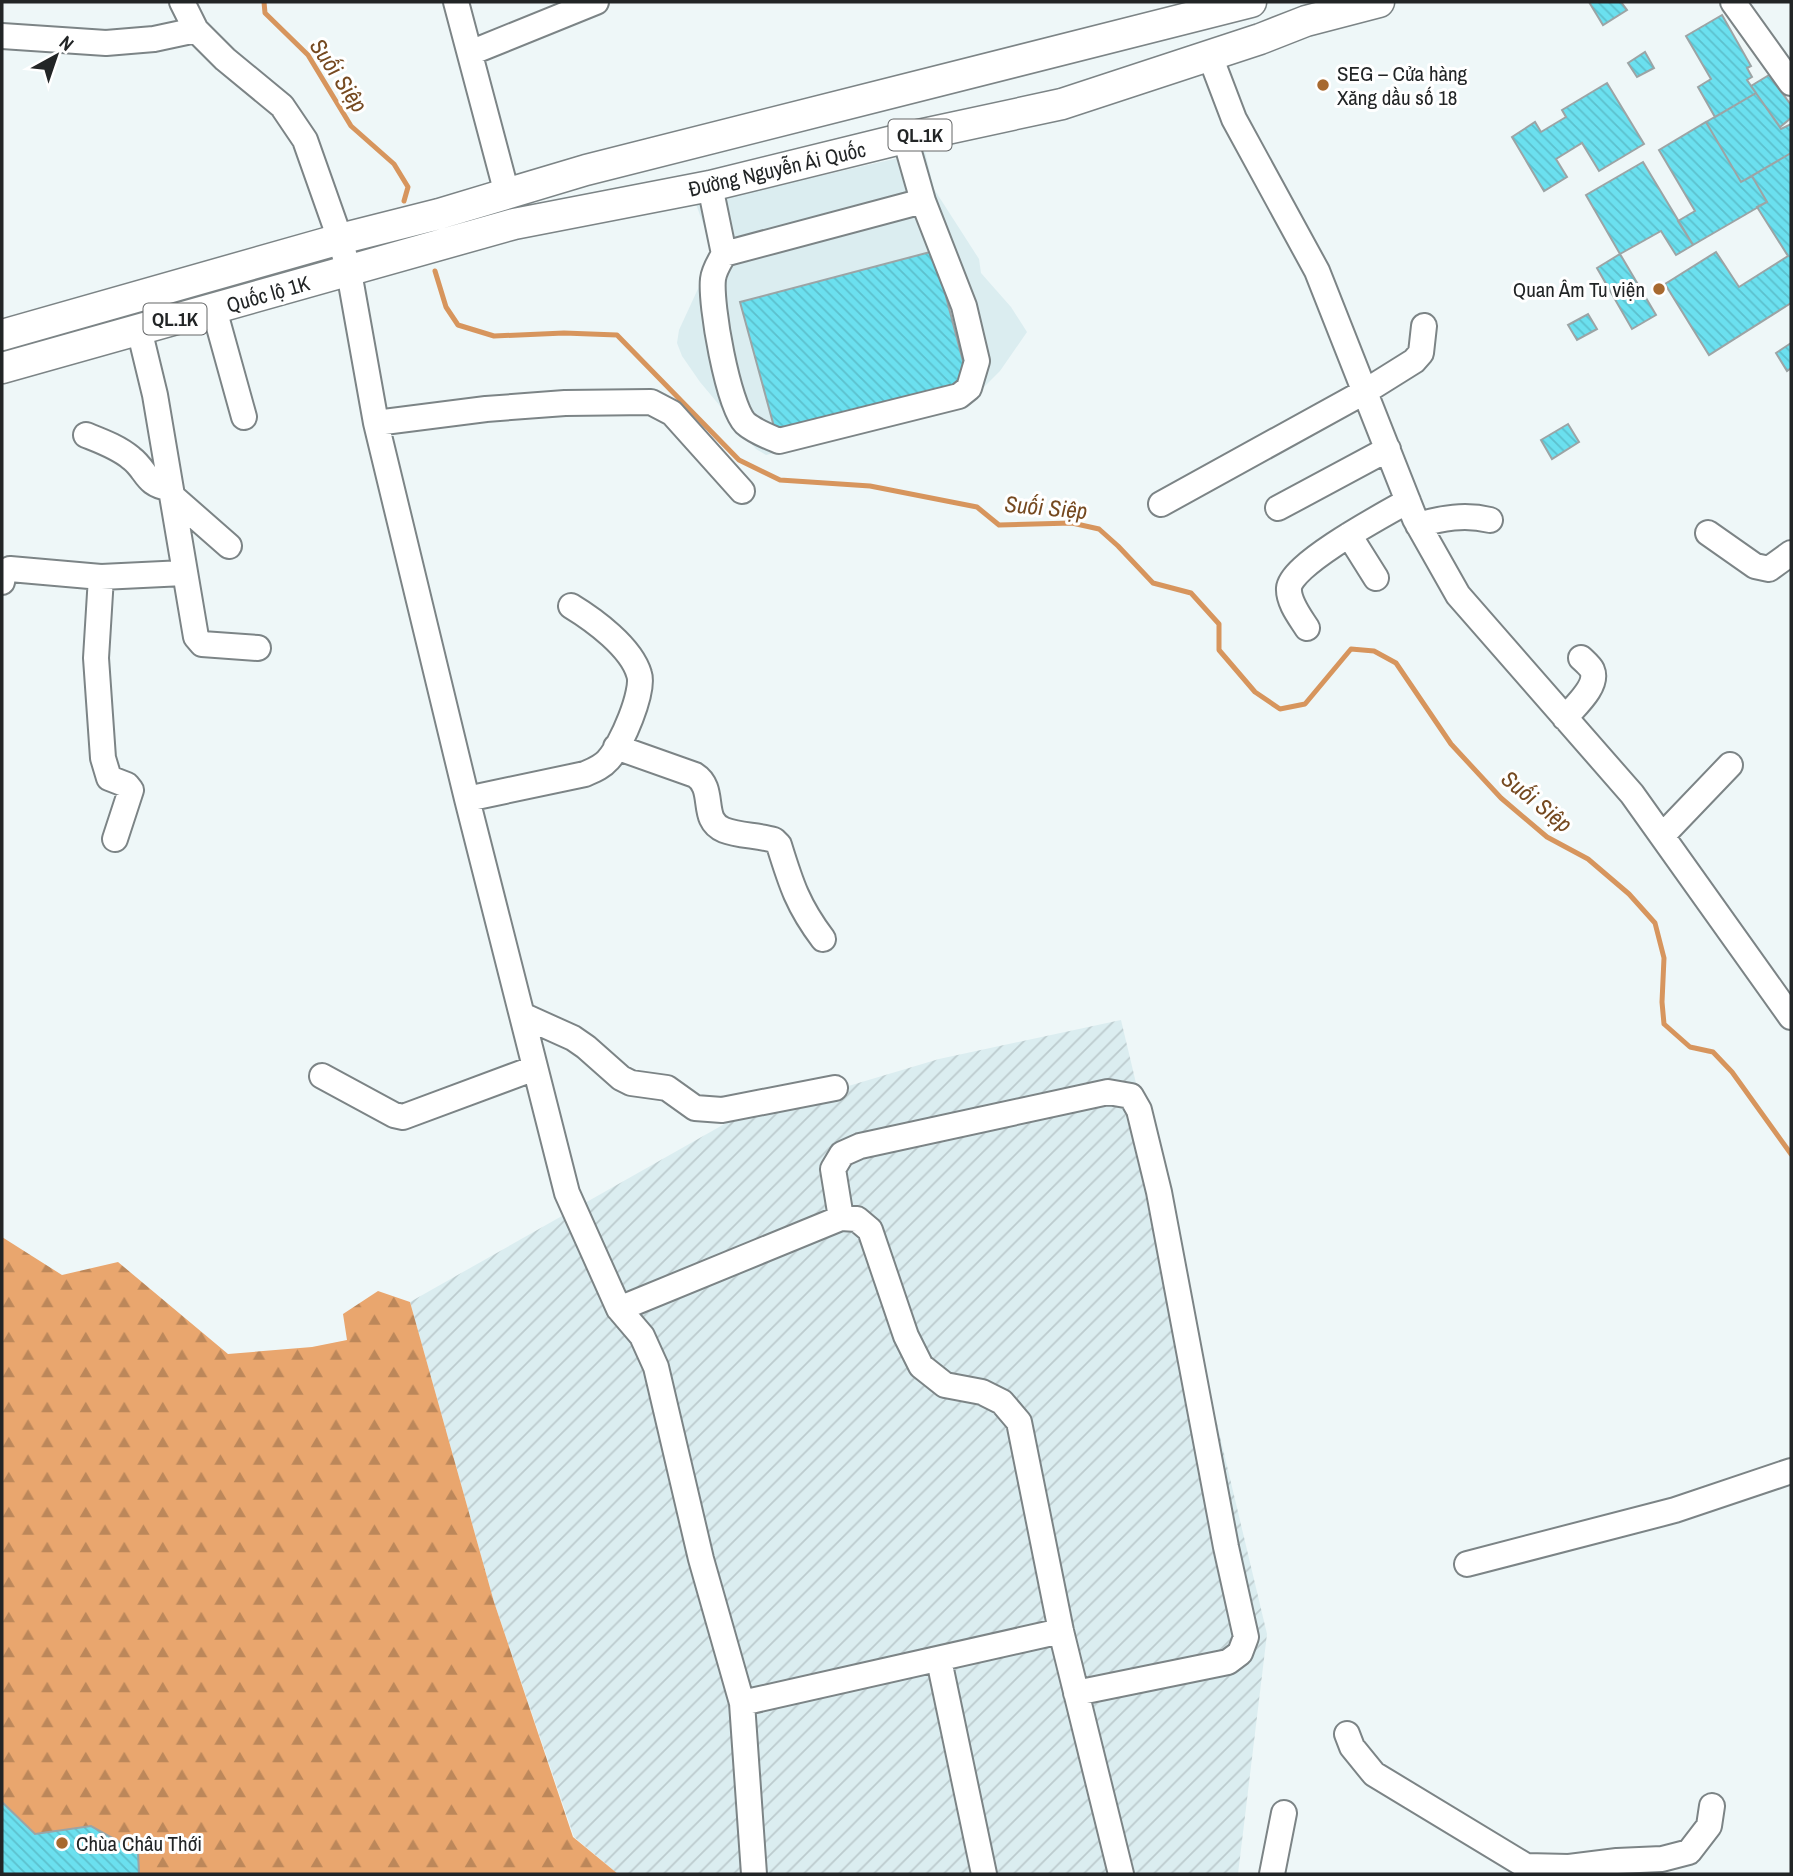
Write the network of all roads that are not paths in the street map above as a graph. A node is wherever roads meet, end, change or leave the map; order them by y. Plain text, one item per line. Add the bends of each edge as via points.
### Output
1 (183, 2) edge
2 (456, 2) edge
3 (596, 2) edge
4 (1251, 2) edge
5 (1380, 2) edge
6 (1733, 2) edge
7 (196, 30) junction
8 (2, 36) edge
9 (470, 52) junction
10 (1210, 56) junction
11 (1791, 83) edge
12 (905, 138) junction
13 (710, 186) junction
14 (507, 194) junction
15 (923, 201) junction
16 (439, 214) joint
17 (341, 239) junction
18 (453, 243) joint
19 (724, 254) junction
20 (349, 272) junction
21 (214, 309) junction
22 (1424, 326) dead end
23 (139, 329) junction
24 (2, 335) edge
25 (2, 368) edge
26 (1366, 391) junction
27 (244, 417) dead end
28 (376, 423) junction
29 (86, 435) dead end
30 (1388, 449) junction
31 (742, 491) dead end
32 (170, 492) junction
33 (1408, 501) junction
34 (1161, 504) dead end
35 (1278, 508) dead end
36 (1490, 520) dead end
37 (1418, 525) junction
38 (1707, 533) dead end
39 (1349, 535) junction
40 (229, 546) dead end
41 (1791, 553) edge
42 (184, 573) junction
43 (101, 577) junction
44 (1376, 578) dead end
45 (2, 582) edge
46 (571, 606) dead end
47 (1307, 628) dead end
48 (258, 648) dead end
49 (1580, 658) dead end
50 (1565, 718) junction
51 (616, 747) junction
52 (1730, 765) dead end
53 (467, 799) junction
54 (1662, 836) junction
55 (115, 839) dead end
56 (823, 939) dead end
57 (522, 1015) junction
58 (1791, 1017) edge
59 (535, 1069) junction
60 (321, 1076) dead end
61 (835, 1088) dead end
62 (841, 1218) junction
63 (625, 1316) junction
64 (1791, 1471) edge
65 (1467, 1564) dead end
66 (1061, 1631) junction
67 (939, 1660) junction
68 (1076, 1693) junction
69 (742, 1703) junction
70 (1347, 1734) dead end
71 (1712, 1805) dead end
72 (1284, 1813) dead end
73 (1526, 1870) edge
74 (754, 1874) edge
75 (984, 1874) edge
76 (1121, 1874) edge
77 (1272, 1874) edge

1 - 7 street
2 - 9 street
3 - 9 street
4 - 14 main road, Đường Nguyễn Ái Quốc / QL.1K
5 - 10 main road, Đường Nguyễn Ái Quốc / QL.1K via 1306,21
6 - 11 street
7 - 8 street via 106,43
7 - 17 street via 282,106 305,140
9 - 14 street
10 - 12 main road, Đường Nguyễn Ái Quốc / QL.1K via 1062,104
10 - 26 street via 1234,119 1317,271
12 - 13 main road, Đường Nguyễn Ái Quốc / QL.1K
12 - 15 street
13 - 18 main road, Đường Nguyễn Ái Quốc / QL.1K via 514,224
13 - 19 street
14 - 16 main road, Đường Nguyễn Ái Quốc / QL.1K
15 - 19 street
15 - 19 street via 964,306 977,361 969,388 959,396 779,441 762,434 739,414 725,370 713,280
16 - 17 main road, Quốc lộ 1K / QL.1K
17 - 20 street
17 - 24 main road, Quốc lộ 1K / QL.1K
18 - 20 main road, Quốc lộ 1K / QL.1K
20 - 21 main road, Quốc lộ 1K / QL.1K
20 - 28 street
21 - 23 main road, Quốc lộ 1K / QL.1K
21 - 27 street
22 - 26 street via 1421,354
23 - 25 main road, Quốc lộ 1K / QL.1K
23 - 32 street
26 - 30 street
26 - 34 street
28 - 31 street via 499,408 651,402 672,413
28 - 53 street
29 - 32 street via 133,459 151,482
30 - 33 street
30 - 35 street
32 - 40 street
32 - 42 street
33 - 37 street
33 - 39 street
36 - 37 street via 1455,517
37 - 50 street via 1458,595
38 - 41 street via 1755,566 1769,569
39 - 44 street
39 - 47 street via 1293,577 1289,588 1293,604
42 - 43 street
42 - 48 street via 196,637 202,644
43 - 45 street via 10,569 4,572
43 - 55 street via 96,658 103,758 109,778 131,790
46 - 51 street via 597,622 639,674 636,699
49 - 50 street via 1592,669 1594,678
50 - 54 street
51 - 53 street via 609,759 585,774
51 - 56 street via 704,780 710,815 724,830 774,840 795,897
52 - 54 street
53 - 57 street
54 - 58 street
57 - 59 street
57 - 61 street via 573,1038 621,1079 667,1088 695,1108 722,1110
59 - 60 street via 403,1117
59 - 63 street via 567,1193
62 - 63 street
62 - 66 street via 857,1219 870,1230 906,1336 921,1366 945,1385 982,1392 1002,1402 1019,1422
62 - 68 street via 834,1169 842,1154 860,1146 1108,1091 1131,1096 1139,1110 1246,1637 1240,1653 1228,1662
63 - 69 street via 642,1336 656,1367 701,1559
64 - 65 street via 1675,1510
66 - 67 street
66 - 68 street
67 - 69 street
67 - 75 street
68 - 76 street
69 - 74 street
70 - 73 street via 1374,1774
71 - 73 street via 1709,1826 1689,1852 1662,1859
72 - 77 street

